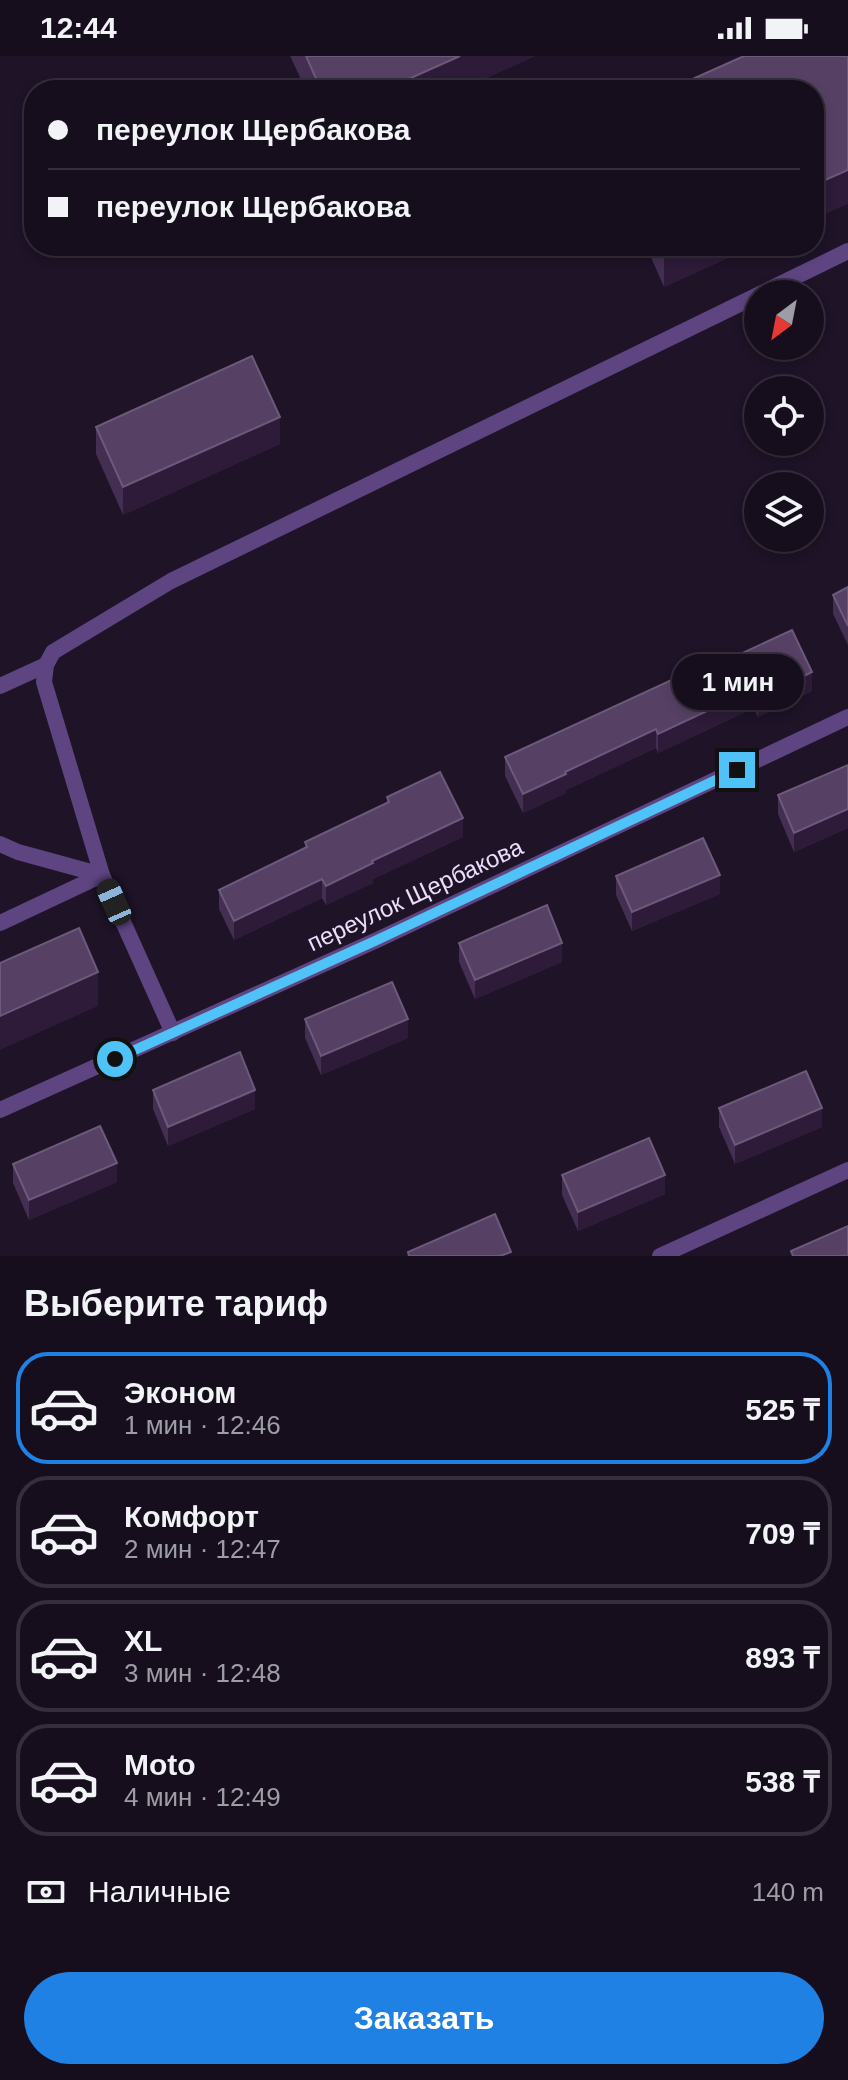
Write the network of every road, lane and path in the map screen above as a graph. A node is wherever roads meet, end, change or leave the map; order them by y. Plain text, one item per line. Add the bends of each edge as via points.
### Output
1 (848, 251) edge
2 (788, 280) edge
3 (744, 301) edge
4 (46, 665) junction
5 (0, 686) edge
6 (848, 717) edge
7 (0, 844) edge
8 (102, 875) junction
9 (0, 923) edge
10 (173, 1033) junction
11 (0, 1110) edge
12 (848, 1170) edge
13 (660, 1256) edge

1 - 2 street
3 - 4 street via 171,581 67,642
4 - 5 street
4 - 8 street via 44,682
6 - 10 street, переулок Щербакова
7 - 8 street
8 - 9 street
8 - 10 street
10 - 11 street, переулок Щербакова
12 - 13 street

